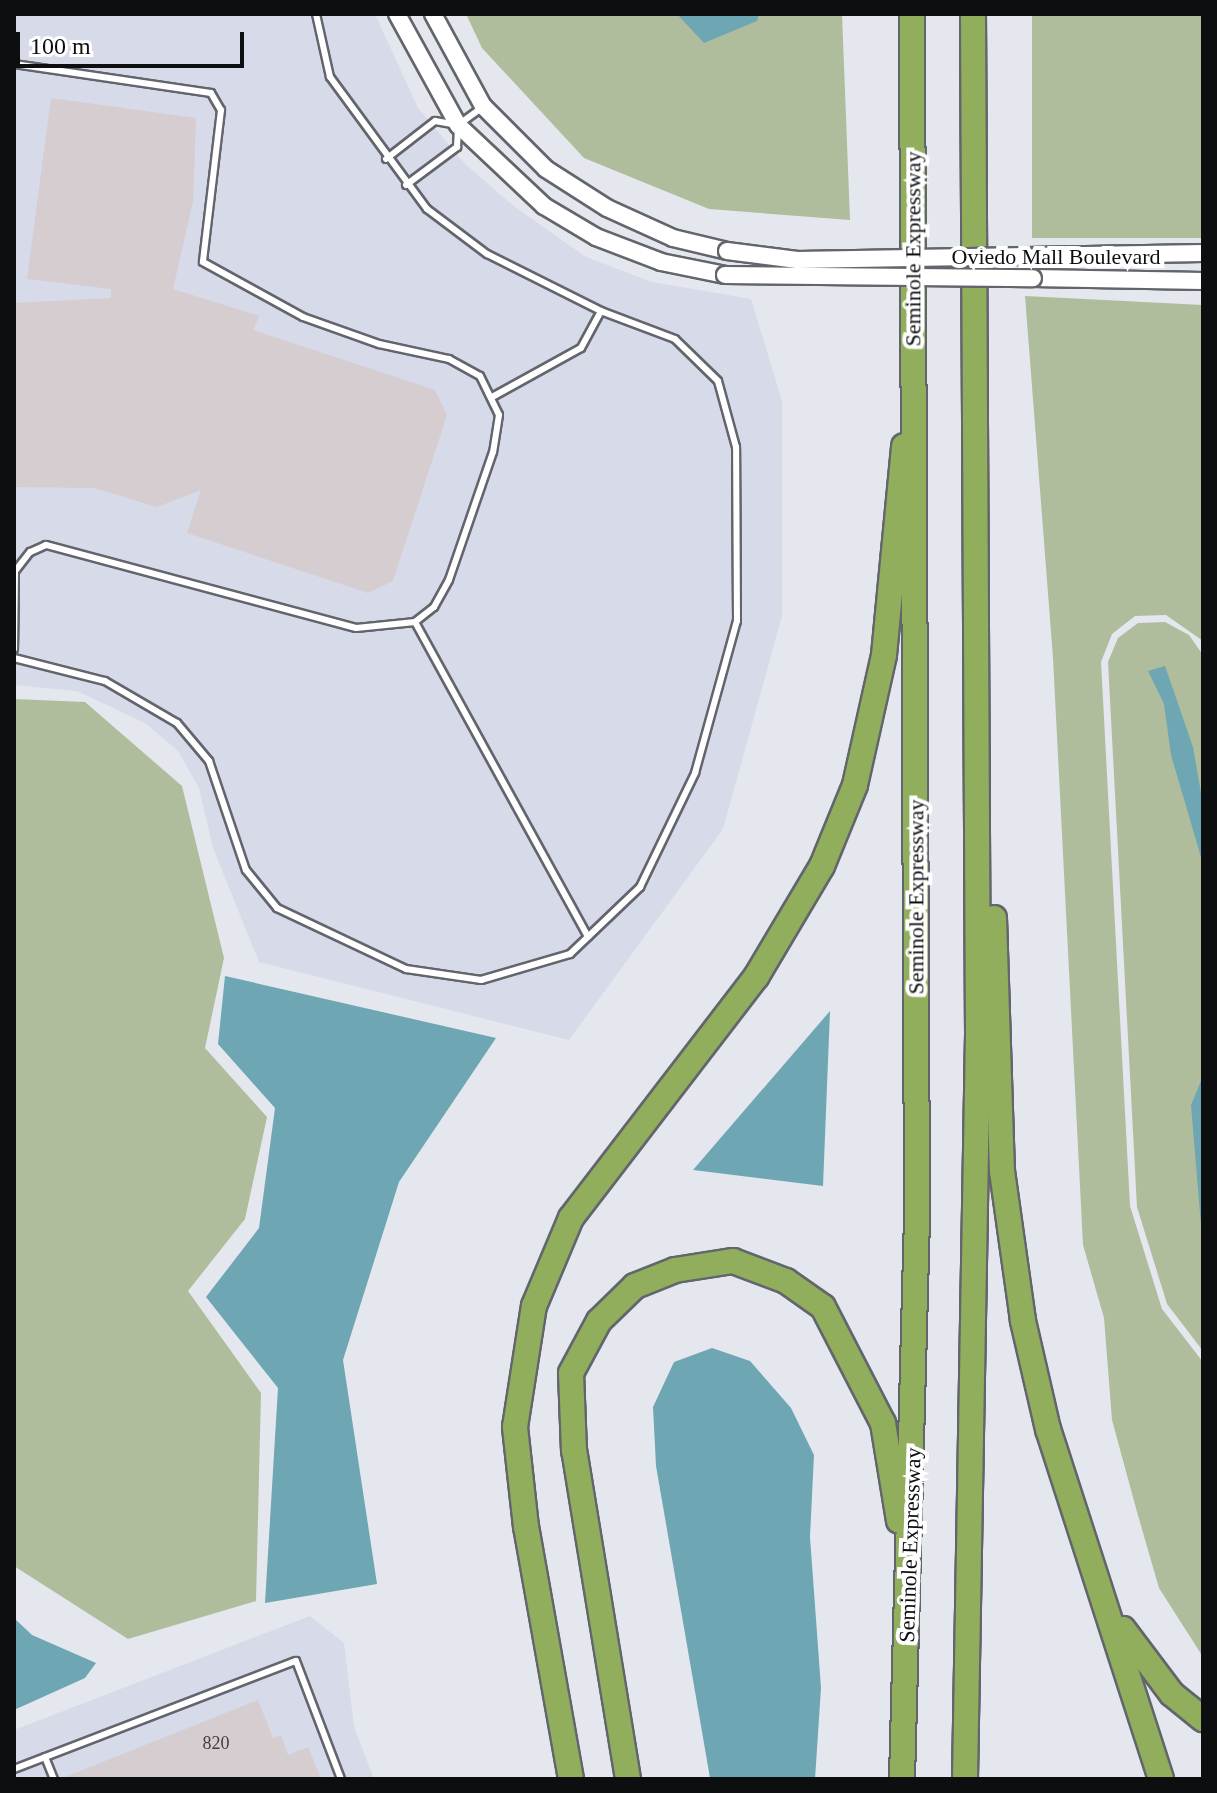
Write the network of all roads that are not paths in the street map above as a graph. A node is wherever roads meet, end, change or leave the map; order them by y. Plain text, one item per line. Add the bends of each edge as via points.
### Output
1 (316, 14) edge
2 (397, 14) edge
3 (433, 14) edge
4 (912, 14) edge
5 (973, 14) edge
6 (14, 64) edge
7 (483, 106) junction
8 (458, 125) junction
9 (386, 159) junction
10 (406, 185) junction
11 (1203, 253) edge
12 (1203, 281) edge
13 (601, 311) junction
14 (494, 396) junction
15 (906, 487) junction
16 (415, 622) junction
17 (978, 632) junction
18 (14, 649) edge
19 (14, 658) edge
20 (588, 937) junction
21 (1096, 1580) junction
22 (905, 1707) junction
23 (1203, 1719) edge
24 (45, 1757) junction
25 (14, 1769) edge
26 (54, 1779) edge
27 (341, 1779) edge
28 (571, 1779) edge
29 (628, 1779) edge
30 (902, 1779) edge
31 (965, 1779) edge
32 (1161, 1779) edge

1 - 9 lane via 330,77
2 - 8 street, Oviedo Mall Boulevard
3 - 7 street, Oviedo Mall Boulevard
4 - 15 highway, Seminole Expressway via 913,392
5 - 17 highway
6 - 14 lane via 211,93 221,110 202,247 211,270 259,288 303,317 379,344 449,359 480,376
7 - 8 lane
7 - 11 street, Oviedo Mall Boulevard, bridge via 546,169 607,208 673,238 727,251 797,260
8 - 9 lane via 435,121
8 - 10 lane via 457,147
8 - 12 street, Oviedo Mall Boulevard, bridge via 544,206 596,237 661,262 725,275
9 - 10 lane
10 - 13 lane via 487,254
13 - 14 lane via 581,348
13 - 20 lane via 675,339 718,381 736,447 737,621 695,773 640,887
14 - 16 lane via 499,415 493,452 449,580 434,607
15 - 22 highway, Seminole Expressway via 917,1219
15 - 28 highway via 884,655 855,785 822,866 756,977 571,1218 534,1306 515,1427 526,1527
16 - 18 lane via 356,628 46,545 30,552 15,571
16 - 20 lane
17 - 21 highway via 992,786 996,1052 1012,1258 1048,1429
17 - 31 highway via 974,1540
19 - 20 lane via 105,681 177,723 209,761 246,870 277,908 406,969 481,980 570,954
21 - 23 highway via 1135,1653
21 - 32 highway
22 - 29 highway via 899,1509 883,1423 856,1365 823,1307 786,1281 733,1261 675,1270 635,1286 599,1321 571,1373 574,1451
22 - 30 highway, Seminole Expressway
24 - 25 lane
24 - 26 lane
24 - 27 lane via 296,1661

